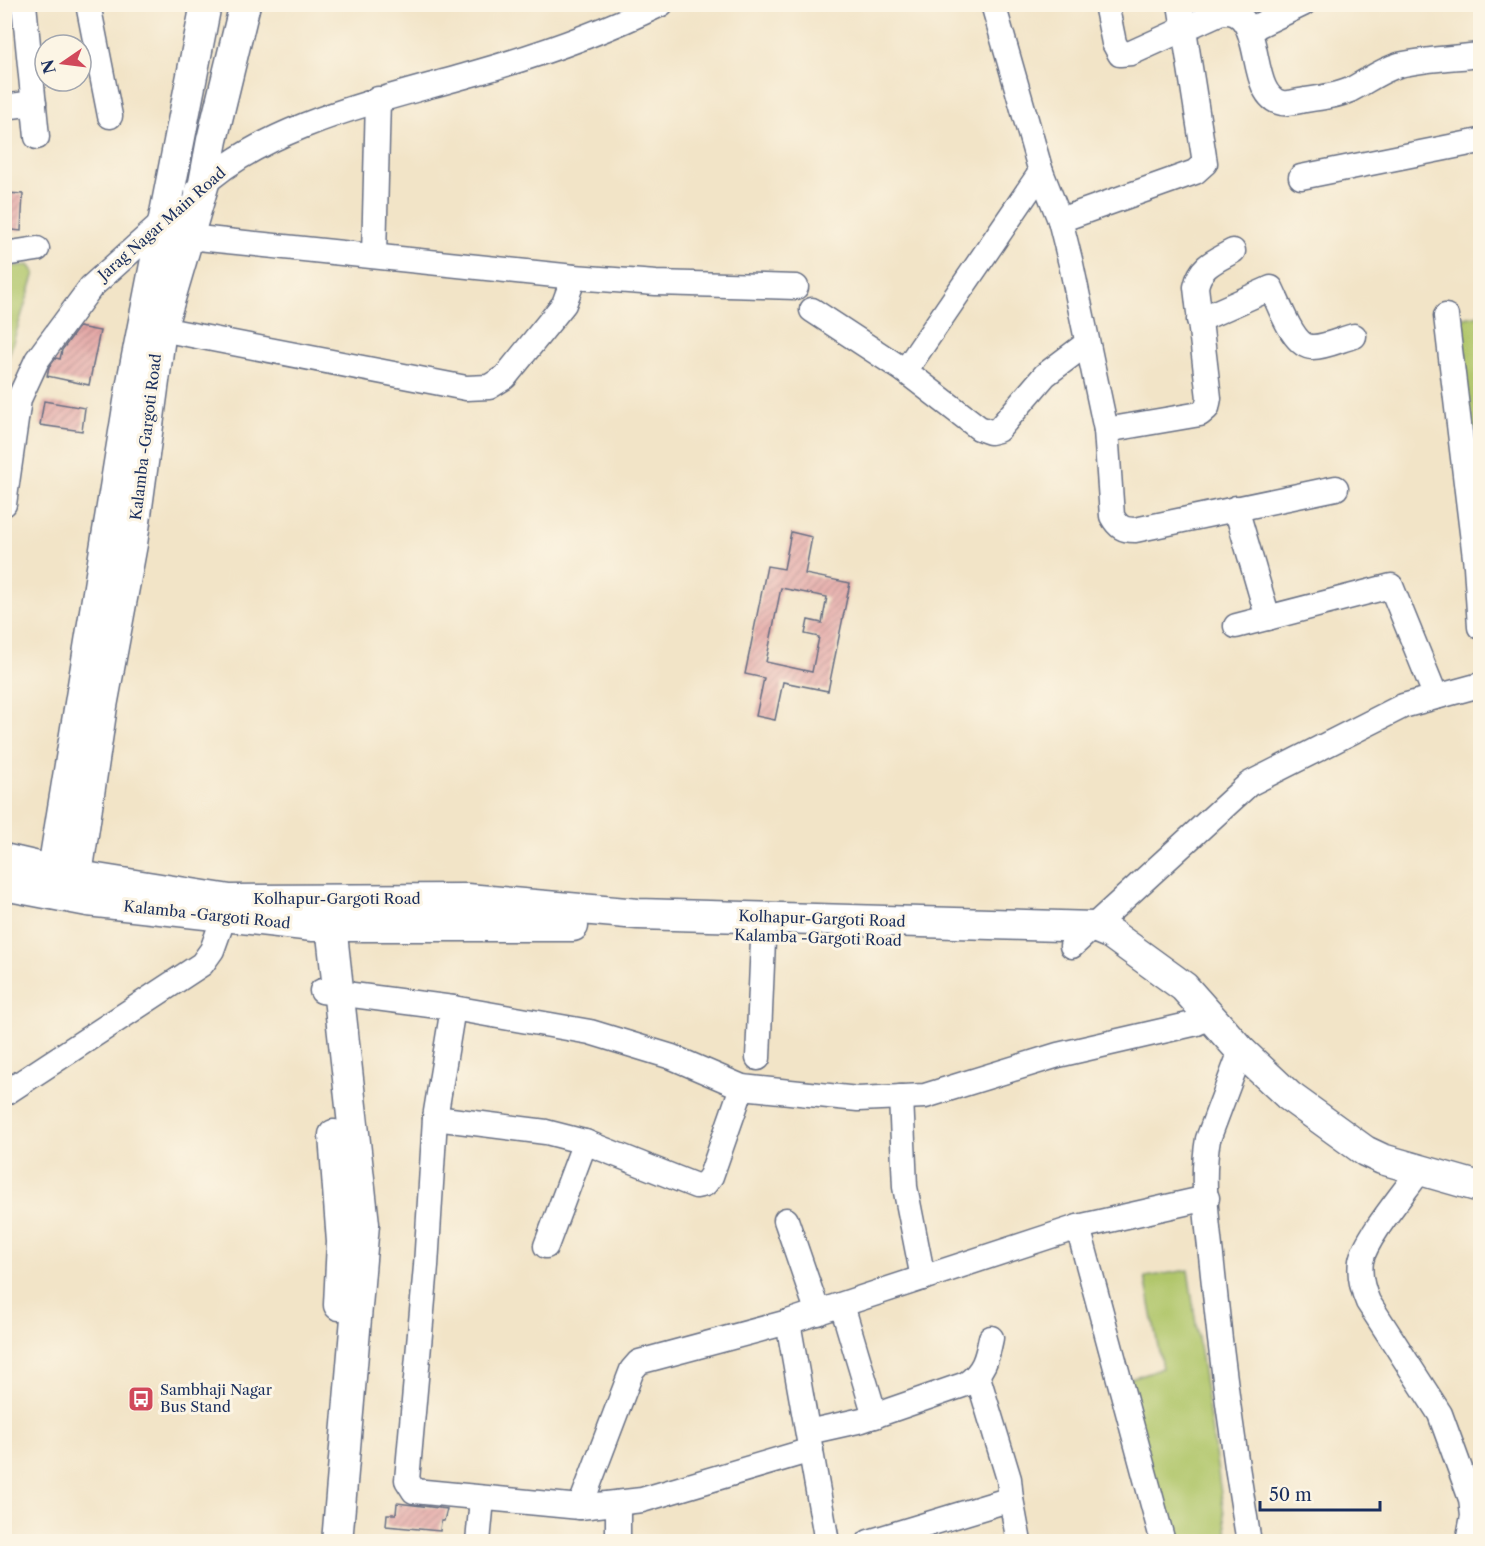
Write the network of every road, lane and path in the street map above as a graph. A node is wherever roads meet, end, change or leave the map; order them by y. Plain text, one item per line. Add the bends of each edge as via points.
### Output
1 (88, 4) edge
2 (206, 4) edge
3 (245, 4) edge
4 (661, 4) edge
5 (993, 4) edge
6 (1106, 4) edge
7 (1180, 4) edge
8 (1303, 4) edge
9 (18, 15) edge
10 (1249, 30) junction
11 (1182, 31) junction
12 (1480, 55) edge
13 (378, 99) junction
14 (33, 103) junction
15 (4, 106) edge
16 (110, 116) dead end
17 (37, 137) dead end
18 (1480, 141) edge
19 (1041, 172) junction
20 (1301, 177) dead end
21 (204, 183) junction
22 (1060, 220) junction
23 (162, 224) junction
24 (188, 237) junction
25 (37, 249) dead end
26 (1233, 251) dead end
27 (4, 254) edge
28 (374, 255) junction
29 (574, 277) junction
30 (795, 287) dead end
31 (812, 310) dead end
32 (1446, 316) dead end
33 (1199, 320) junction
34 (160, 329) junction
35 (1354, 336) dead end
36 (1086, 344) junction
37 (905, 371) junction
38 (12, 396) edge
39 (1106, 430) junction
40 (1336, 488) dead end
41 (5, 500) edge
42 (1236, 508) junction
43 (1268, 618) junction
44 (1236, 626) dead end
45 (1480, 627) edge
46 (1480, 685) edge
47 (1436, 697) junction
48 (4, 859) edge
49 (63, 884) junction
50 (4, 885) edge
51 (227, 909) junction
52 (320, 912) junction
53 (764, 927) junction
54 (1083, 936) junction
55 (331, 993) junction
56 (453, 1008) junction
57 (1197, 1023) junction
58 (758, 1058) dead end
59 (1238, 1058) junction
60 (742, 1088) junction
61 (4, 1094) edge
62 (901, 1097) junction
63 (435, 1118) junction
64 (585, 1142) junction
65 (1416, 1175) junction
66 (1480, 1187) edge
67 (1207, 1198) junction
68 (1480, 1199) edge
69 (786, 1220) dead end
70 (1078, 1227) junction
71 (546, 1246) dead end
72 (923, 1278) junction
73 (842, 1305) junction
74 (818, 1312) junction
75 (788, 1322) junction
76 (991, 1338) dead end
77 (978, 1377) junction
78 (874, 1416) junction
79 (809, 1441) junction
80 (482, 1499) junction
81 (1011, 1499) junction
82 (618, 1503) junction
83 (580, 1507) junction
84 (319, 1542) edge
85 (337, 1542) edge
86 (478, 1542) edge
87 (618, 1542) edge
88 (827, 1542) edge
89 (869, 1542) edge
90 (1019, 1542) edge
91 (1163, 1542) edge
92 (1249, 1542) edge
93 (1468, 1542) edge

1 - 16 street
2 - 23 main road
3 - 21 main road, Kalamba -Gargoti Road
4 - 13 street, Jarag Nagar Main Road via 560,46
5 - 19 street
6 - 11 street via 1120,54
7 - 11 street
8 - 10 street
9 - 14 street
10 - 11 street via 1240,15 1229,10
10 - 12 street via 1263,83 1271,97 1282,103 1349,90 1399,65
11 - 22 street via 1205,163 1195,172
13 - 21 street, Jarag Nagar Main Road via 279,135
13 - 28 street
14 - 15 street
14 - 17 street
18 - 20 street
19 - 22 street
19 - 37 street
21 - 23 street, Jarag Nagar Main Road
21 - 24 main road, Kalamba -Gargoti Road
22 - 36 street
23 - 38 street, Jarag Nagar Main Road via 91,287
23 - 49 main road via 133,377
24 - 28 street
24 - 34 main road, Kalamba -Gargoti Road
25 - 27 street
26 - 33 street via 1198,275
28 - 29 street
29 - 30 street
29 - 34 street via 564,304 505,377 489,387 466,388
31 - 37 street
32 - 45 street
33 - 35 street via 1271,288 1296,339 1304,346
33 - 39 street via 1207,408 1200,414
34 - 49 main road, Kalamba -Gargoti Road via 132,544
36 - 37 street via 1045,375 999,430 990,432 979,428
36 - 39 street
38 - 41 street, Jarag Nagar Main Road
39 - 42 street via 1112,516 1117,526 1135,530
40 - 42 street
42 - 43 street
43 - 44 street
43 - 47 street via 1391,586
46 - 47 street
47 - 54 street via 1402,706 1249,784
48 - 49 main road, Kalamba -Gargoti Road
49 - 50 main road, Kalamba -Gargoti Road
49 - 51 main road, Kalamba -Gargoti Road
51 - 52 main road, Kalamba -Gargoti Road
51 - 61 street via 212,950 202,964
52 - 53 main road, Kolhapur-Gargoti Road via 467,899
52 - 55 main road
53 - 54 main road, Kolhapur-Gargoti Road
53 - 58 street
54 - 57 main road via 1123,960
54 - 59 main road, Kolhapur-Gargoti Road via 1111,934 1190,992
55 - 56 street
55 - 84 main road via 342,1242
55 - 85 main road via 364,1242
56 - 60 street via 591,1032 672,1057
56 - 63 street
57 - 59 main road
57 - 62 street via 1058,1055 925,1096
59 - 65 main road, Kolhapur-Gargoti Road via 1365,1151
59 - 67 street via 1208,1139
60 - 62 street via 858,1099
60 - 64 street via 705,1184 696,1186
62 - 72 street via 905,1187
63 - 64 street via 546,1132
63 - 80 street via 407,1480 414,1491
64 - 71 street
65 - 66 main road, Kolhapur-Gargoti Road
65 - 68 main road
65 - 93 street via 1362,1258 1362,1289 1440,1414 1472,1499
67 - 70 street
67 - 92 street via 1227,1409
69 - 74 street
70 - 72 street
70 - 91 street
72 - 73 street
73 - 74 street
73 - 78 street
74 - 75 street
75 - 79 street
75 - 83 street via 639,1362 632,1370
76 - 77 street
77 - 78 street
77 - 81 street via 1009,1479
78 - 79 street
79 - 82 street via 705,1483
79 - 88 street
80 - 83 street
80 - 86 street
81 - 89 street
81 - 90 street
82 - 83 street
82 - 87 street

